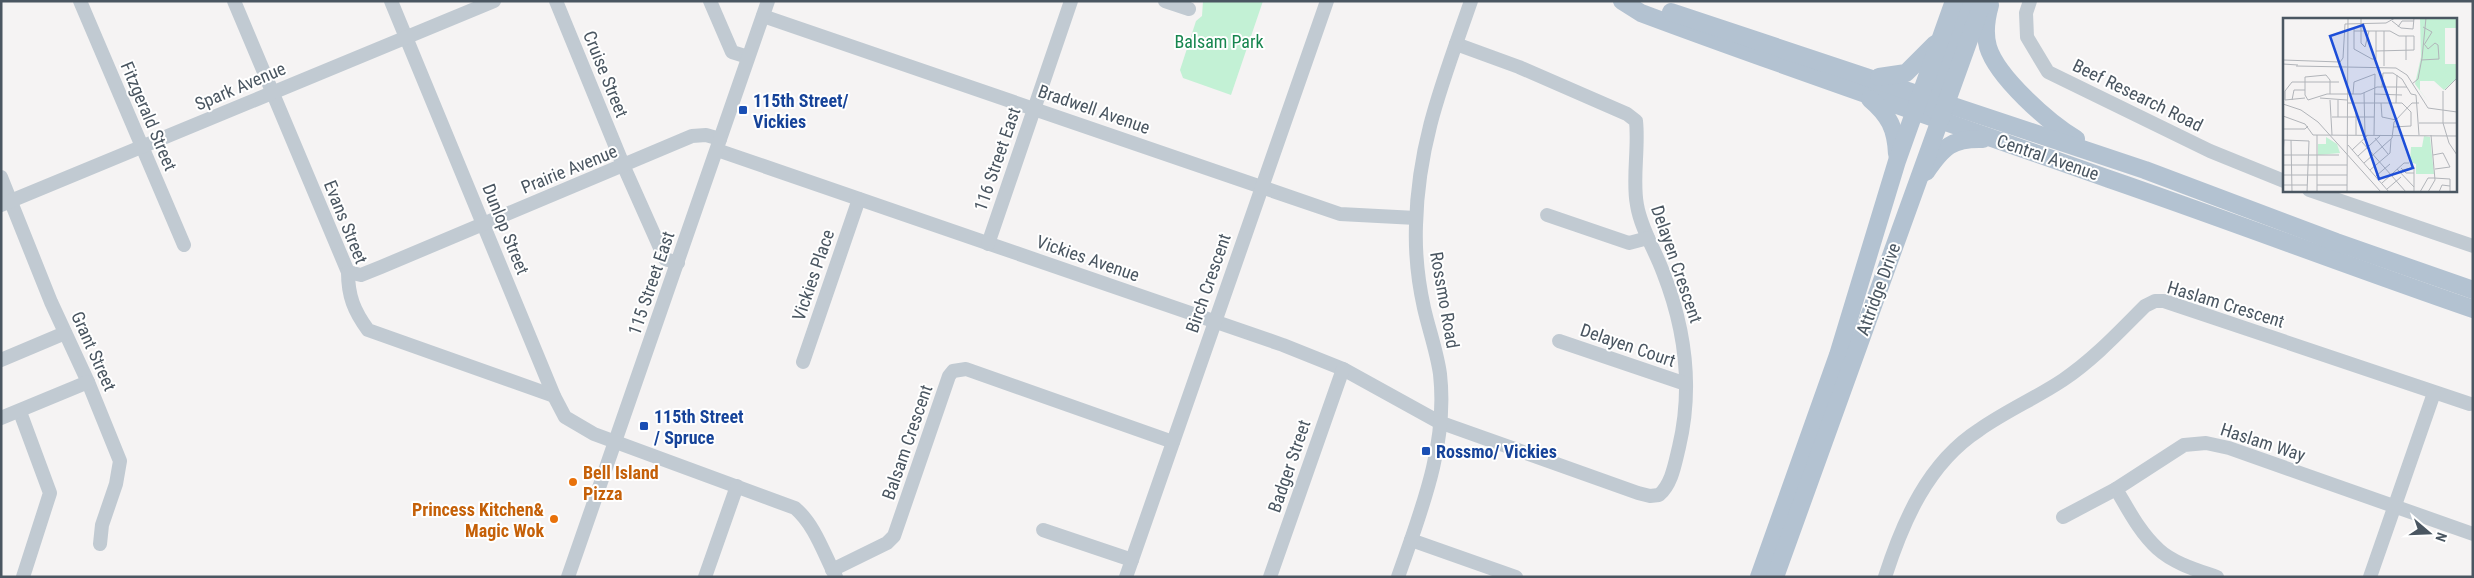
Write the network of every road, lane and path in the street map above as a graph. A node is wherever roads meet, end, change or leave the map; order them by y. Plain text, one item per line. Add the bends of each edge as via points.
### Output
1 (80, 1) edge
2 (234, 1) edge
3 (391, 1) edge
4 (494, 1) edge
5 (556, 1) edge
6 (710, 1) edge
7 (768, 1) edge
8 (1071, 1) edge
9 (1165, 1) edge
10 (1327, 1) edge
11 (1471, 1) edge
12 (1954, 1) edge
13 (1967, 1) edge
14 (1983, 1) edge
15 (1991, 1) edge
16 (2030, 1) edge
17 (1623, 2) edge
18 (1188, 9) dead end
19 (763, 16) junction
20 (1941, 35) junction
21 (406, 39) junction
22 (1456, 44) junction
23 (748, 58) junction
24 (1872, 78) junction
25 (272, 94) junction
26 (1866, 95) junction
27 (1933, 98) junction
28 (1034, 108) junction
29 (1915, 112) junction
30 (1939, 120) junction
31 (1994, 139) junction
32 (718, 145) junction
33 (141, 147) junction
34 (2092, 152) junction
35 (1897, 161) junction
36 (624, 167) junction
37 (1, 177) edge
38 (2283, 181) edge
39 (1262, 186) junction
40 (2312, 191) edge
41 (1913, 192) junction
42 (859, 199) junction
43 (6, 203) edge
44 (1548, 215) dead end
45 (1416, 218) junction
46 (484, 224) junction
47 (1648, 238) junction
48 (988, 244) junction
49 (184, 245) dead end
50 (2473, 246) edge
51 (678, 263) junction
52 (348, 272) junction
53 (2473, 290) edge
54 (2473, 309) edge
55 (1215, 321) junction
56 (65, 333) junction
57 (1559, 341) dead end
58 (1, 360) edge
59 (803, 362) dead end
60 (1343, 368) junction
61 (88, 382) junction
62 (1686, 384) junction
63 (2434, 393) junction
64 (554, 396) junction
65 (2470, 404) dead end
66 (20, 412) junction
67 (1, 418) edge
68 (1439, 422) junction
69 (1173, 442) junction
70 (616, 443) junction
71 (737, 486) junction
72 (2116, 489) junction
73 (2396, 507) junction
74 (2062, 517) dead end
75 (1043, 530) dead end
76 (2473, 534) edge
77 (1411, 540) junction
78 (100, 544) dead end
79 (1132, 560) junction
80 (834, 574) edge
81 (23, 577) edge
82 (568, 577) edge
83 (705, 577) edge
84 (1126, 577) edge
85 (1270, 577) edge
86 (1398, 577) edge
87 (1516, 577) edge
88 (1759, 577) edge
89 (1775, 577) edge
90 (1885, 577) edge
91 (2217, 577) edge
92 (2370, 577) edge

1 - 33 street, Fitzgerald Street
2 - 25 street, Evans Street
3 - 21 street, Dunlop Street
4 - 21 street, Spark Avenue
5 - 36 street, Cruise Street
6 - 23 street via 732,52
7 - 19 street, 115 Street East
8 - 28 street, 116 Street East
9 - 18 street
10 - 39 street, Birch Crescent
11 - 22 street, Rossmo Road
12 - 20 main road, Attridge Drive
13 - 27 main road
14 - 27 main road, Attridge Drive
15 - 34 main road via 1986,33 1995,62 2048,120
16 - 38 street, Beef Research Road via 2026,13 2027,37 2048,72 2210,151
17 - 24 main road, Central Avenue via 1646,4
17 - 26 main road, Central Avenue via 1641,13
19 - 23 street, 115 Street East
19 - 28 street, Bradwell Avenue
20 - 24 main road via 1906,73
20 - 27 main road, Attridge Drive
21 - 25 street, Spark Avenue
21 - 46 street, Dunlop Street
22 - 45 street, Rossmo Road via 1426,134
22 - 47 street, Delayen Crescent via 1519,67 1627,114 1636,121 1636,204
23 - 32 street, 115 Street East
24 - 27 main road, Central Avenue
25 - 33 street, Spark Avenue
25 - 52 street, Evans Street
26 - 29 main road, Central Avenue
26 - 35 main road via 1891,122 1896,138
27 - 29 main road, Attridge Drive
27 - 30 main road, Attridge Drive
27 - 34 main road, Central Avenue
28 - 39 street, Bradwell Avenue
28 - 48 street, 116 Street East
29 - 30 main road, Central Avenue
29 - 35 main road, Attridge Drive
30 - 31 main road, Central Avenue
30 - 41 main road, Attridge Drive
31 - 41 main road via 1963,140 1946,147
31 - 54 main road, Central Avenue
32 - 36 street, Prairie Avenue via 706,135 692,136
32 - 42 street, Vickies Avenue
32 - 51 street, 115 Street East
33 - 43 street, Spark Avenue
33 - 49 street, Fitzgerald Street
34 - 53 main road, Central Avenue
35 - 88 main road, Attridge Drive via 1838,355
36 - 46 street, Prairie Avenue
36 - 51 street, Cruise Street via 666,259
37 - 43 street, Grant Street
39 - 45 street, Bradwell Avenue via 1340,214
39 - 55 street, Birch Crescent
40 - 50 street
41 - 89 main road, Attridge Drive
42 - 48 street, Vickies Avenue
42 - 59 street, Vickies Place
43 - 56 street, Grant Street
44 - 47 street via 1630,243
45 - 68 street, Rossmo Road via 1420,284 1440,374
46 - 52 street, Prairie Avenue via 361,275
46 - 64 street, Dunlop Street
47 - 62 street, Delayen Crescent via 1677,313 1686,355
48 - 55 street, Vickies Avenue
51 - 70 street, 115 Street East
52 - 64 street, Evans Street via 348,291 355,312 368,330
55 - 60 street, Vickies Avenue
55 - 69 street, Birch Crescent
56 - 58 street
56 - 61 street, Grant Street
57 - 62 street, Delayen Court
60 - 68 street, Vickies Avenue
60 - 85 street, Badger Street
61 - 66 street
61 - 78 street, Grant Street via 120,461 102,525
62 - 68 street, Delayen Crescent via 1685,416 1676,459 1665,490 1655,497
63 - 65 street
63 - 73 street
63 - 90 street, Haslam Crescent via 2272,336 2164,301 2155,301 2145,306 2076,371 1976,431 1950,455 1916,501 1900,531
64 - 70 street, Dunlop Street via 566,417
66 - 67 street
66 - 81 street via 50,493
68 - 77 street, Rossmo Road via 1436,463
69 - 79 street, Birch Crescent
69 - 80 street, Balsam Crescent via 966,369 953,372 894,536
70 - 71 street, Dunlop Street
70 - 82 street, 115 Street East
71 - 80 street, Dunlop Street via 787,504 802,514
71 - 83 street
72 - 73 street, Haslam Way via 2184,445 2206,443 2229,448
72 - 74 street, Haslam Way
72 - 91 street via 2145,535 2159,550 2181,563
73 - 76 street
73 - 92 street
75 - 79 street
77 - 86 street, Rossmo Road
77 - 87 street
79 - 84 street, Birch Crescent

